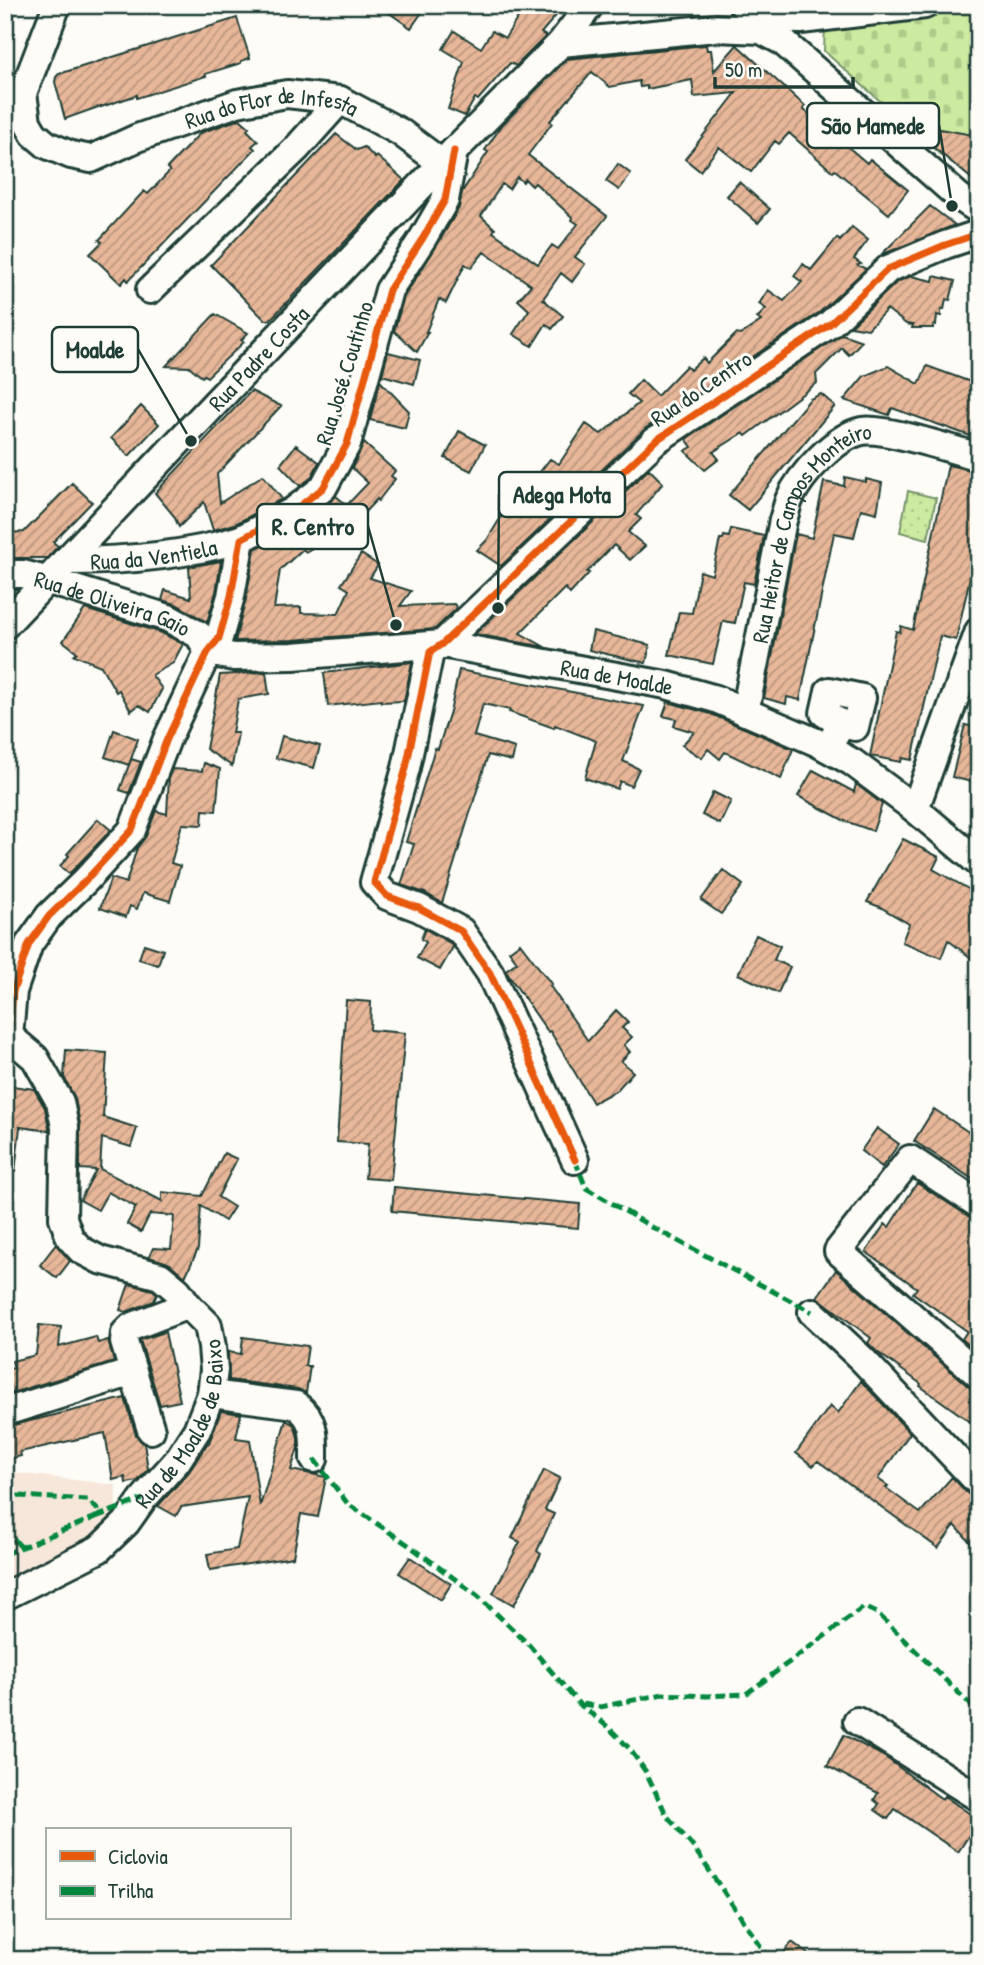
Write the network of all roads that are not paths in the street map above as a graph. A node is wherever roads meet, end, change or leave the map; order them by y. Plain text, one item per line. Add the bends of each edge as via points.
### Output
1 (57, 5) edge
2 (590, 5) edge
3 (743, 5) edge
4 (925, 5) edge
5 (721, 16) edge
6 (801, 20) junction
7 (764, 24) junction
8 (561, 43) junction
9 (794, 52) junction
10 (340, 100) junction
11 (449, 158) junction
12 (979, 210) edge
13 (979, 236) edge
14 (150, 290) dead end
15 (979, 457) edge
16 (241, 539) junction
17 (65, 561) junction
18 (5, 574) edge
19 (46, 580) junction
20 (6, 620) edge
21 (979, 631) edge
22 (442, 644) junction
23 (208, 652) junction
24 (745, 712) junction
25 (842, 724) dead end
26 (827, 748) junction
27 (915, 809) junction
28 (979, 863) edge
29 (7, 1037) edge
30 (575, 1160) dead end
31 (979, 1205) edge
32 (188, 1305) junction
33 (812, 1312) dead end
34 (133, 1372) junction
35 (979, 1375) edge
36 (211, 1394) junction
37 (5, 1412) edge
38 (151, 1430) dead end
39 (314, 1459) dead end
40 (979, 1483) edge
41 (5, 1596) edge
42 (857, 1721) dead end
43 (979, 1798) edge

1 - 10 street, Rua do Flor de Infesta via 23,93 27,122 34,134 71,155 91,159 237,103 287,94
2 - 8 street
3 - 7 street
4 - 6 street
5 - 7 street
5 - 8 street
6 - 7 street
6 - 9 street
7 - 9 street
8 - 11 street
9 - 12 street
10 - 11 street, Rua do Flor de Infesta
10 - 14 street via 296,149
11 - 16 street, Rua José Coutinho via 445,200 388,290 347,444 323,488 293,511
11 - 17 street, Rua Padre Costa
13 - 22 street, Rua do Centro via 887,269 830,324 655,442
15 - 24 street, Rua Heitor de Campos Monteiro via 864,430 844,437 824,453 790,498 783,520
16 - 17 street, Rua da Ventiela via 154,556
16 - 23 street via 219,638
17 - 19 street, Rua Padre Costa
18 - 19 street, Rua de Oliveira Gaio
19 - 20 street, Rua Padre Costa
19 - 23 street, Rua de Oliveira Gaio via 169,618 199,635
21 - 27 street
22 - 23 street, Rua de Moalde via 293,656 234,657
22 - 24 street, Rua de Moalde via 666,685
22 - 30 street, Rua do Centro via 430,652 406,768 374,881 387,896 461,931 490,973
23 - 29 street, Rua de Moalde de Baixo via 167,739 132,830 49,916 29,944 13,992
24 - 26 street, Rua de Moalde
25 - 26 street
26 - 27 street, Rua de Moalde
27 - 28 street, Rua de Moalde
29 - 32 street, Rua de Moalde de Baixo via 35,1058 60,1102 65,1127 63,1218 70,1238 100,1260 160,1276
31 - 35 street via 910,1159 838,1251
32 - 34 street via 125,1333
32 - 36 street, Rua de Moalde de Baixo via 208,1325 214,1370
33 - 40 street
34 - 37 street
34 - 38 street
36 - 39 street via 296,1405 311,1422
36 - 41 street, Rua de Moalde de Baixo via 197,1430 177,1461 126,1523 99,1549
42 - 43 street

